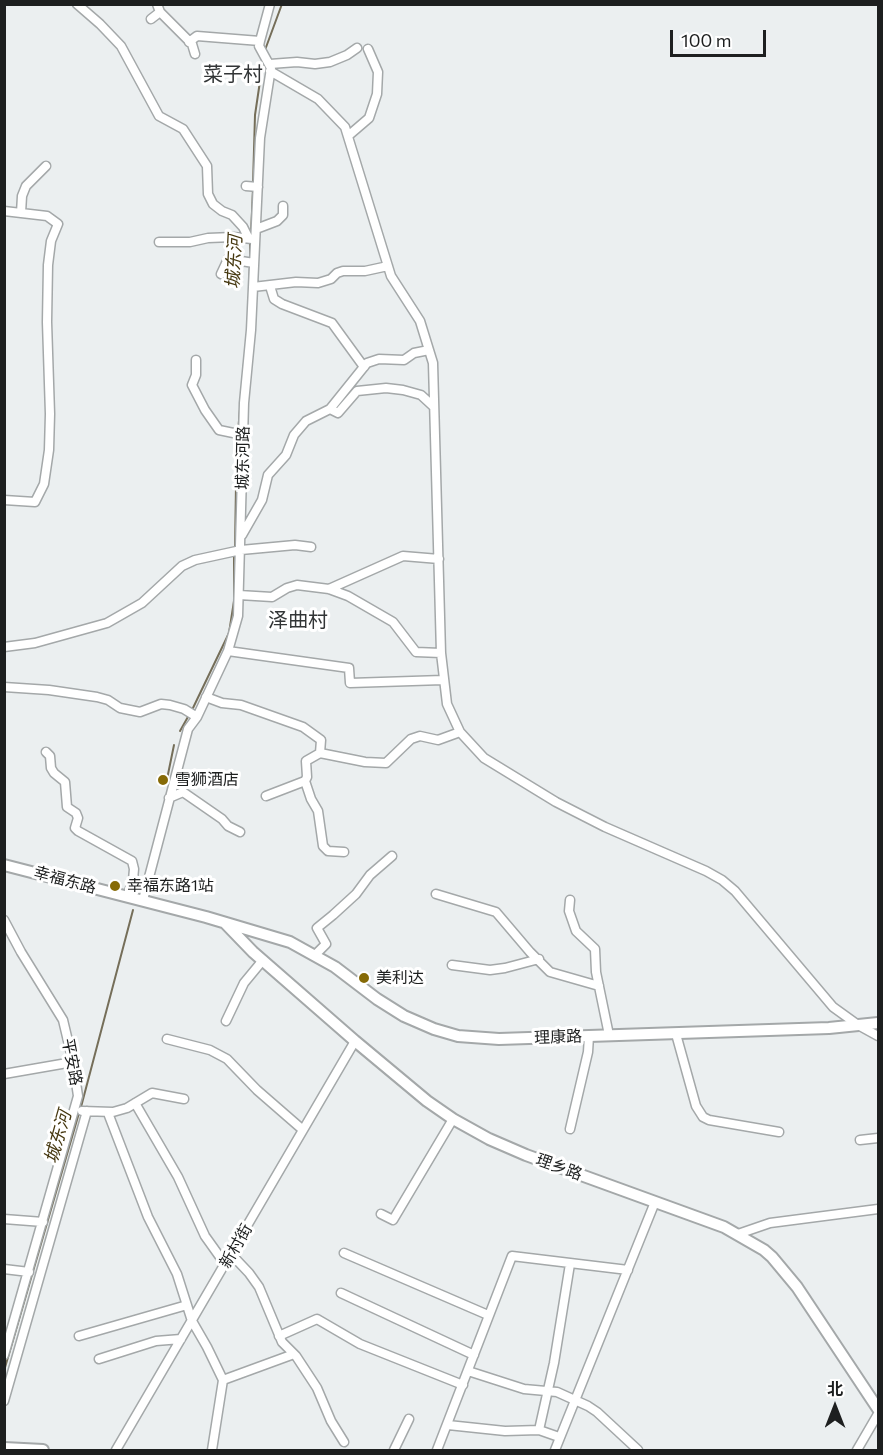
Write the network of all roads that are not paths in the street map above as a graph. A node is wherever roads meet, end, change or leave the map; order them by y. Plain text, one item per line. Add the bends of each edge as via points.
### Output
1 (77, 4) edge
2 (270, 4) edge
3 (158, 8) edge
4 (151, 19) dead end
5 (260, 41) junction
6 (189, 42) junction
7 (357, 48) dead end
8 (368, 49) dead end
9 (195, 54) dead end
10 (270, 68) junction
11 (348, 136) junction
12 (46, 166) dead end
13 (246, 186) dead end
14 (258, 187) junction
15 (283, 206) dead end
16 (4, 211) edge
17 (21, 213) junction
18 (256, 229) junction
19 (252, 239) junction
20 (159, 242) dead end
21 (250, 262) junction
22 (388, 266) junction
23 (221, 274) dead end
24 (270, 286) junction
25 (253, 287) junction
26 (429, 350) junction
27 (196, 360) dead end
28 (364, 367) junction
29 (434, 407) junction
30 (330, 409) junction
31 (239, 434) junction
32 (4, 500) edge
33 (241, 536) junction
34 (311, 547) dead end
35 (236, 551) junction
36 (439, 559) junction
37 (329, 589) junction
38 (239, 596) junction
39 (4, 647) edge
40 (228, 651) junction
41 (441, 653) junction
42 (443, 680) junction
43 (4, 687) edge
44 (206, 697) junction
45 (193, 714) junction
46 (460, 732) junction
47 (46, 752) dead end
48 (320, 753) junction
49 (305, 781) junction
50 (266, 796) dead end
51 (169, 798) junction
52 (240, 832) dead end
53 (344, 852) dead end
54 (392, 856) dead end
55 (4, 865) edge
56 (436, 894) dead end
57 (127, 897) junction
58 (143, 900) junction
59 (570, 900) dead end
60 (4, 920) edge
61 (225, 923) junction
62 (264, 933) junction
63 (253, 952) junction
64 (315, 955) junction
65 (539, 959) junction
66 (263, 960) junction
67 (452, 965) dead end
68 (599, 986) junction
69 (226, 1021) dead end
70 (879, 1023) edge
71 (858, 1025) junction
72 (676, 1034) junction
73 (609, 1035) junction
74 (589, 1036) junction
75 (879, 1036) edge
76 (167, 1039) dead end
77 (355, 1041) junction
78 (74, 1062) junction
79 (4, 1074) edge
80 (184, 1099) dead end
81 (135, 1103) junction
82 (80, 1111) junction
83 (108, 1113) junction
84 (453, 1119) junction
85 (570, 1129) dead end
86 (303, 1130) junction
87 (778, 1132) dead end
88 (879, 1138) edge
89 (860, 1140) dead end
90 (655, 1202) junction
91 (879, 1209) edge
92 (381, 1214) dead end
93 (4, 1219) edge
94 (43, 1222) junction
95 (738, 1234) junction
96 (344, 1253) dead end
97 (231, 1254) junction
98 (225, 1264) junction
99 (570, 1264) junction
100 (4, 1269) edge
101 (628, 1270) junction
102 (29, 1272) junction
103 (341, 1293) dead end
104 (187, 1305) junction
105 (488, 1315) junction
106 (192, 1321) junction
107 (79, 1336) dead end
108 (279, 1336) junction
109 (181, 1339) junction
110 (294, 1354) junction
111 (4, 1355) edge
112 (474, 1355) junction
113 (99, 1359) dead end
114 (468, 1371) junction
115 (223, 1380) junction
116 (463, 1385) junction
117 (548, 1393) junction
118 (575, 1399) junction
119 (4, 1401) edge
120 (879, 1409) edge
121 (879, 1414) edge
122 (409, 1419) dead end
123 (448, 1425) junction
124 (539, 1430) junction
125 (559, 1437) junction
126 (344, 1442) dead end
127 (4, 1448) edge
128 (43, 1450) edge
129 (116, 1450) edge
130 (212, 1450) edge
131 (394, 1450) edge
132 (437, 1450) edge
133 (555, 1450) edge
134 (638, 1450) edge
135 (857, 1450) edge

1 - 19 street via 121,46 159,116 183,129 207,166 208,194 213,204 232,215
2 - 5 street
3 - 4 street
3 - 6 street
5 - 6 street via 197,36
5 - 10 street
6 - 9 street
7 - 10 street via 330,62 297,62
8 - 11 street via 378,72 377,94 369,118
10 - 11 street via 318,99
10 - 14 street, 城东河路 via 260,99
11 - 22 street
12 - 17 street via 26,186
13 - 14 street
14 - 18 street, 城东河路
15 - 18 street via 283,215 277,221
16 - 17 street
17 - 32 street via 48,216 58,225 48,265 49,450 44,484 37,500
18 - 19 street, 城东河路
19 - 20 street
19 - 21 street, 城东河路
21 - 23 street via 228,259
21 - 25 street, 城东河路
22 - 24 street via 343,271 318,283
22 - 26 street via 420,321
24 - 25 street
24 - 28 street via 274,299 282,304 332,323
25 - 31 street, 城东河路
26 - 28 street via 404,360 379,359
26 - 29 street via 435,383
27 - 31 street via 192,385 205,410 219,430
28 - 30 street
29 - 30 street via 421,395 386,388 357,391 338,413
29 - 36 street
30 - 33 street via 306,422 294,435 286,455 268,476 262,500
31 - 33 street, 城东河路
33 - 35 street, 城东河路
34 - 35 street
35 - 38 street, 城东河路
35 - 39 street via 182,566 142,603 107,623
36 - 37 street via 404,556
36 - 41 street
37 - 38 street via 297,585 272,597
37 - 41 street via 393,622 416,652
38 - 40 street, 城东河路 via 236,629
40 - 42 street via 349,668 350,683
40 - 44 street, 城东河路
41 - 42 street
42 - 46 street via 447,704
43 - 45 street via 97,697 140,712 165,704
44 - 45 street, 城东河路
44 - 48 street via 303,727 321,740
45 - 51 street, 城东河路
46 - 48 street via 438,740 420,736 411,739 386,763
46 - 71 street via 484,758 556,802 722,880 833,1007
47 - 57 street via 51,768 66,782 67,807 78,818 75,828 132,861 133,880
48 - 49 street via 306,762
49 - 50 street
49 - 53 street via 318,811 323,846 328,851
51 - 52 street via 183,792
51 - 58 street, 城东河路
54 - 64 street via 317,928 326,944
55 - 57 main road, 幸福东路
56 - 65 street via 496,912
57 - 58 main road, 幸福东路
58 - 61 main road, 幸福东路
59 - 68 street via 569,911 576,931 595,949
60 - 78 street, 平安路 via 59,1012
61 - 62 main road, 幸福东路
61 - 63 main road, 理乡路
62 - 63 main road via 254,944
62 - 64 main road, 理康路
63 - 66 main road, 理乡路
64 - 74 main road, 理康路 via 390,1008 440,1031 483,1039
65 - 67 street via 490,970
65 - 68 street via 550,972
66 - 69 street via 244,983
66 - 77 main road, 理乡路
68 - 73 street
70 - 71 main road, 理康路
71 - 72 main road, 理康路
71 - 75 street
72 - 73 main road, 理康路
72 - 87 street via 696,1106 703,1117
73 - 74 main road, 理康路
74 - 85 street
76 - 86 street via 210,1050 227,1059
77 - 84 main road, 理乡路
77 - 86 street, 新村街
78 - 79 street
78 - 82 street, 平安路
80 - 81 street via 152,1093
81 - 83 street
81 - 98 street via 178,1177 205,1236
82 - 83 street
82 - 94 street, 平安路
82 - 119 street
83 - 104 street
84 - 90 main road, 理乡路 via 507,1147
84 - 92 street via 393,1220
86 - 97 street, 新村街
88 - 89 street
90 - 95 main road, 理乡路
90 - 101 street
91 - 95 street via 762,1224
93 - 94 street
94 - 102 street, 平安路
95 - 120 main road, 理乡路 via 764,1250 797,1287
96 - 105 street
97 - 98 street, 新村街
97 - 108 street via 259,1287
98 - 106 street, 新村街
99 - 101 street
99 - 105 street via 512,1256
99 - 117 street
100 - 102 street
101 - 118 street
102 - 111 street, 平安路
103 - 112 street
104 - 106 street
104 - 107 street
105 - 112 street
106 - 109 street, 新村街
106 - 115 street
108 - 110 street
108 - 116 street via 317,1319 360,1344
109 - 113 street via 156,1341
109 - 129 street, 新村街
110 - 115 street
110 - 126 street via 317,1388
112 - 114 street
114 - 116 street
114 - 117 street
115 - 130 street
116 - 123 street
117 - 118 street
117 - 124 street
118 - 125 street
118 - 134 street via 597,1412
121 - 135 street
122 - 131 street
123 - 124 street
123 - 132 street
124 - 125 street
125 - 133 street
127 - 128 main road

